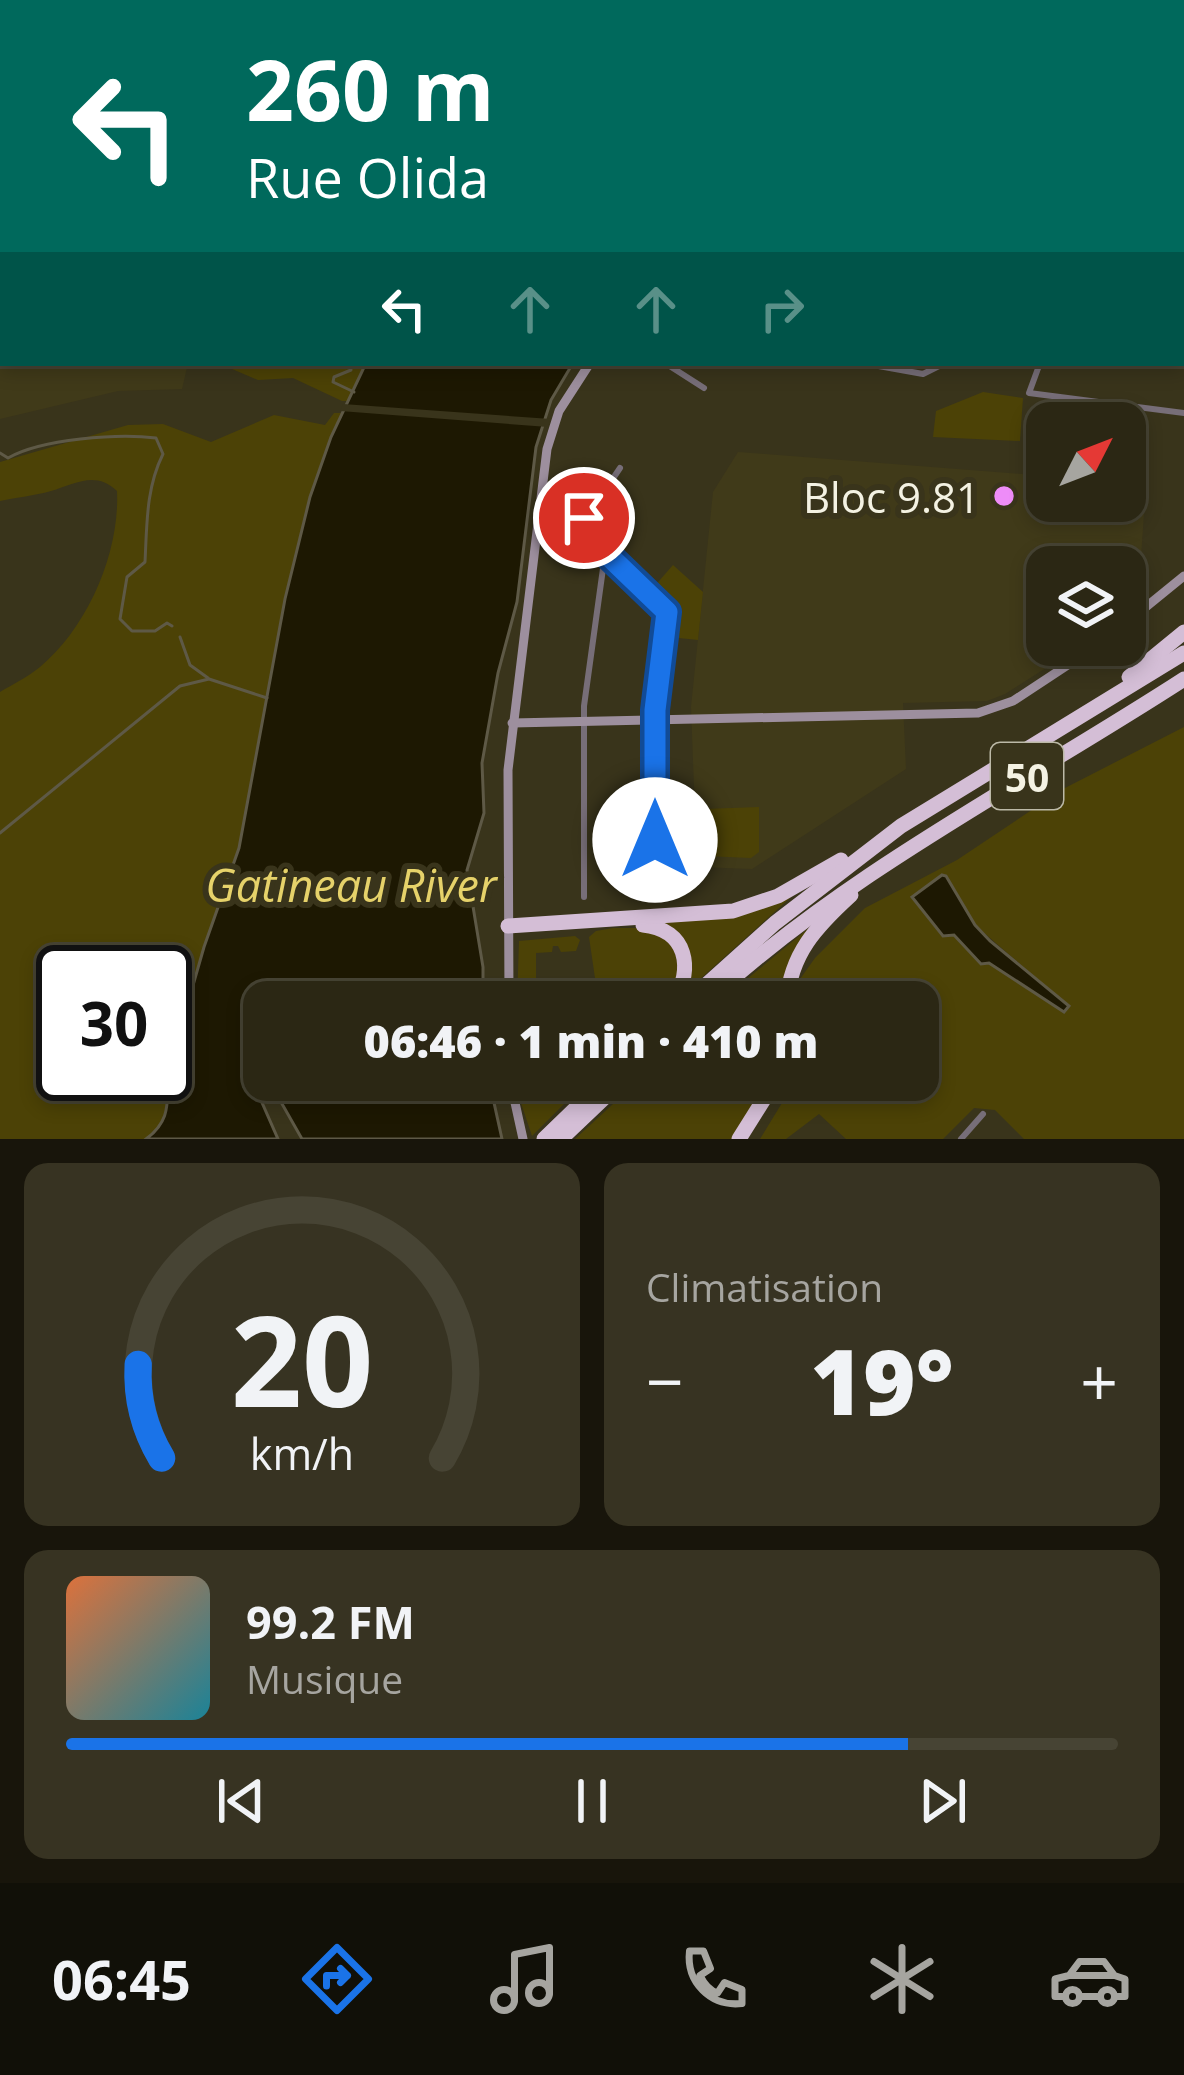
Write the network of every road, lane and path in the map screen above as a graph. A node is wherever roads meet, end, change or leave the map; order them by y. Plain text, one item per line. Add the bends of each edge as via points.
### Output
1 (588, 366) edge
2 (670, 366) edge
3 (879, 366) edge
4 (940, 366) edge
5 (1039, 366) edge
6 (704, 388) dead end
7 (1184, 412) edge
8 (620, 468) dead end
9 (605, 553) junction
10 (1184, 576) edge
11 (1146, 607) edge
12 (1184, 632) edge
13 (1184, 653) edge
14 (1067, 666) edge
15 (1184, 682) edge
16 (1089, 708) junction
17 (656, 720) junction
18 (584, 722) junction
19 (512, 723) junction
20 (527, 723) junction
21 (511, 740) junction
22 (901, 826) junction
23 (888, 861) junction
24 (654, 869) dead end
25 (584, 897) dead end
26 (508, 930) junction
27 (509, 981) edge
28 (683, 981) edge
29 (709, 981) edge
30 (730, 981) edge
31 (790, 981) edge
32 (515, 1101) edge
33 (583, 1101) edge
34 (601, 1101) edge
35 (767, 1101) edge
36 (983, 1114) dead end
37 (523, 1139) edge
38 (544, 1139) edge
39 (561, 1139) edge
40 (744, 1139) edge
41 (961, 1139) edge

1 - 19 main road via 559,411 544,464
2 - 6 street
3 - 4 street via 923,374
5 - 7 street via 1029,393
8 - 9 street via 581,522
9 - 17 street via 667,612
9 - 18 street
10 - 11 main road
12 - 16 highway
13 - 16 highway, 50
14 - 17 main road via 983,712
15 - 23 highway, 50
16 - 22 highway, 50
17 - 18 main road
17 - 24 street
18 - 20 main road
18 - 25 street
19 - 20 main road
19 - 21 main road
20 - 21 main road
21 - 26 main road
22 - 26 highway via 784,893 733,911
22 - 29 highway, 50
23 - 30 highway, 50
23 - 31 highway via 806,940
26 - 27 main road
26 - 28 highway via 661,929 685,958
32 - 37 main road
33 - 38 highway
34 - 39 highway
35 - 40 highway
36 - 41 street

